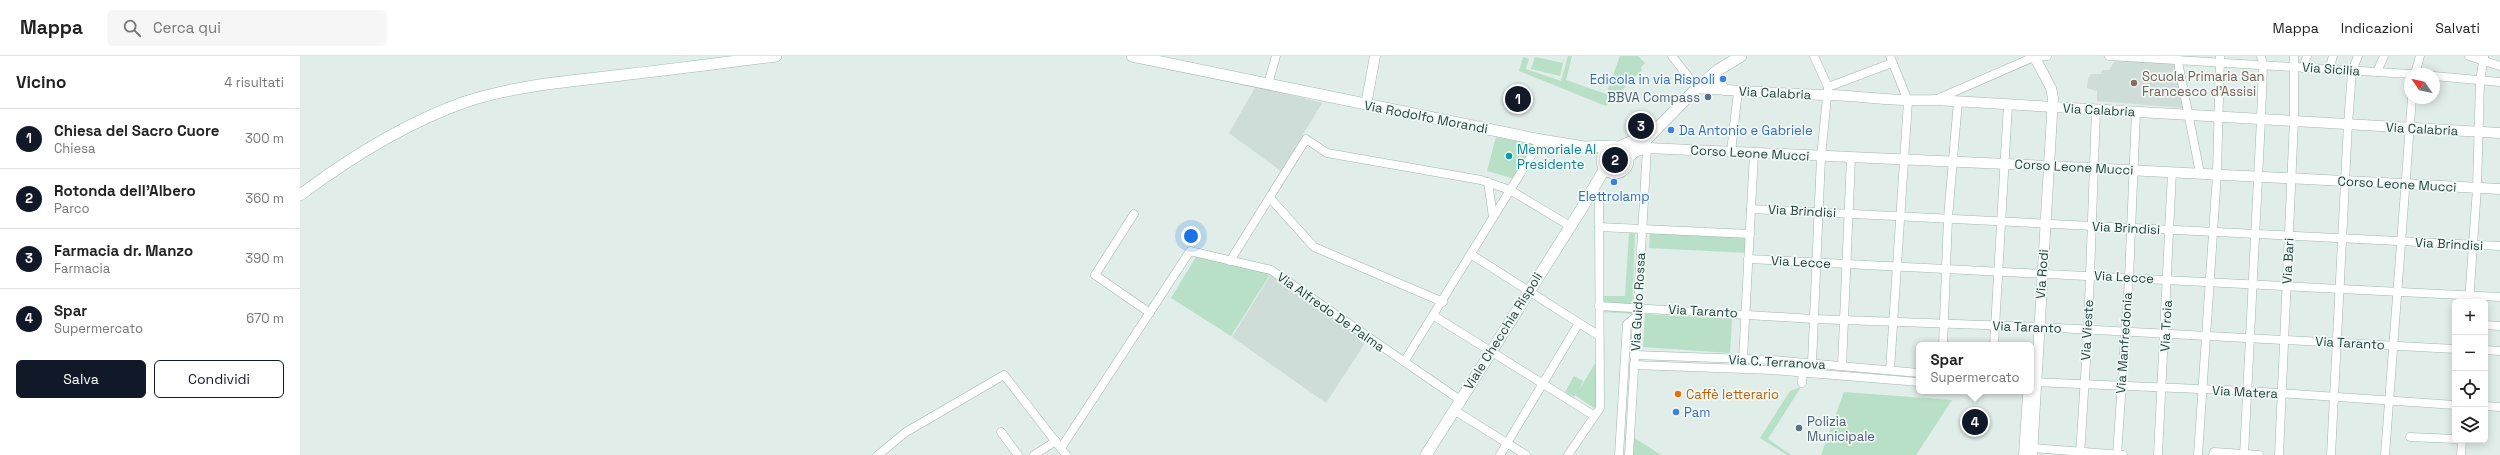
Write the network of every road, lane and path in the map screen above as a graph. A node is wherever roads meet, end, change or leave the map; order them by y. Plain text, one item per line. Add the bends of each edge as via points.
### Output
1 (776, 56) edge
2 (1132, 56) edge
3 (1276, 56) edge
4 (1375, 56) edge
5 (1672, 56) edge
6 (1741, 56) edge
7 (1814, 56) edge
8 (2047, 56) edge
9 (2109, 56) edge
10 (2261, 56) edge
11 (2294, 56) edge
12 (2307, 56) edge
13 (2333, 56) edge
14 (2358, 56) edge
15 (2384, 56) edge
16 (2420, 56) edge
17 (2469, 56) edge
18 (2034, 57) edge
19 (2483, 58) edge
20 (1891, 59) edge
21 (2177, 59) edge
22 (1727, 60) edge
23 (2221, 60) edge
24 (2263, 66) junction
25 (2500, 66) edge
26 (2299, 68) junction
27 (2417, 68) edge
28 (2329, 70) junction
29 (2352, 72) junction
30 (2377, 72) junction
31 (1713, 74) junction
32 (2404, 74) edge
33 (2440, 77) edge
34 (2480, 81) junction
35 (2500, 82) edge
36 (1268, 84) junction
37 (1698, 88) junction
38 (1724, 90) junction
39 (1738, 91) junction
40 (1828, 91) junction
41 (1935, 100) junction
42 (1908, 101) junction
43 (1958, 101) junction
44 (2008, 104) junction
45 (2411, 104) edge
46 (1366, 105) junction
47 (2052, 107) junction
48 (2096, 110) junction
49 (2136, 112) junction
50 (2189, 115) junction
51 (2219, 117) junction
52 (2261, 119) junction
53 (2294, 120) junction
54 (2348, 124) junction
55 (2408, 128) junction
56 (1653, 132) junction
57 (2478, 132) junction
58 (2500, 133) edge
59 (1542, 140) junction
60 (1584, 147) junction
61 (1616, 147) junction
62 (1637, 152) junction
63 (1732, 152) junction
64 (1754, 153) junction
65 (1821, 156) junction
66 (1851, 158) junction
67 (1904, 161) junction
68 (1953, 162) junction
69 (1603, 163) junction
70 (2006, 164) junction
71 (2049, 166) junction
72 (2094, 168) junction
73 (2134, 170) junction
74 (2172, 172) junction
75 (1616, 173) junction
76 (2200, 174) junction
77 (2217, 174) junction
78 (2258, 176) junction
79 (2291, 177) junction
80 (2344, 181) junction
81 (1488, 182) junction
82 (2404, 184) junction
83 (2477, 188) junction
84 (2500, 189) edge
85 (1510, 190) junction
86 (1595, 194) junction
87 (300, 195) edge
88 (1271, 199) junction
89 (1582, 208) junction
90 (1751, 209) junction
91 (1819, 212) junction
92 (1134, 214) dead end
93 (1848, 214) junction
94 (1901, 216) junction
95 (1493, 217) junction
96 (1948, 218) junction
97 (2002, 221) junction
98 (2045, 224) junction
99 (1570, 226) junction
100 (2092, 226) junction
101 (1599, 227) junction
102 (2131, 228) junction
103 (1642, 230) junction
104 (2170, 230) junction
105 (2212, 232) junction
106 (1750, 234) junction
107 (2256, 234) junction
108 (2289, 235) junction
109 (2341, 238) junction
110 (2400, 241) junction
111 (2473, 245) junction
112 (2500, 246) edge
113 (1472, 255) junction
114 (1748, 259) junction
115 (1230, 261) junction
116 (1816, 262) junction
117 (1846, 264) junction
118 (1897, 266) junction
119 (1946, 269) junction
120 (1999, 271) junction
121 (2042, 273) junction
122 (2089, 275) junction
123 (2129, 278) junction
124 (2168, 280) junction
125 (2210, 282) junction
126 (2252, 284) junction
127 (2286, 285) junction
128 (2339, 289) junction
129 (1529, 290) junction
130 (2397, 292) junction
131 (2500, 297) edge
132 (2469, 299) edge
133 (1443, 302) junction
134 (1598, 306) junction
135 (1637, 312) junction
136 (1150, 313) junction
137 (1745, 313) junction
138 (1434, 316) junction
139 (1814, 319) junction
140 (1844, 319) junction
141 (1893, 322) junction
142 (1579, 323) junction
143 (1944, 324) junction
144 (2488, 325) edge
145 (1996, 326) junction
146 (2500, 326) edge
147 (2039, 327) junction
148 (2088, 330) junction
149 (2126, 331) junction
150 (2165, 334) junction
151 (1598, 335) junction
152 (2206, 336) junction
153 (2251, 338) junction
154 (2284, 339) junction
155 (1943, 342) edge
156 (1994, 342) edge
157 (2337, 342) junction
158 (2392, 345) junction
159 (2452, 348) edge
160 (2488, 350) edge
161 (2500, 351) edge
162 (1490, 352) junction
163 (1634, 355) junction
164 (1743, 359) junction
165 (1404, 362) junction
166 (1808, 363) junction
167 (1634, 365) junction
168 (1842, 366) junction
169 (1890, 370) junction
170 (1803, 372) junction
171 (1916, 372) edge
172 (2034, 373) edge
173 (1916, 382) edge
174 (2034, 382) edge
175 (2084, 382) junction
176 (1543, 383) junction
177 (1802, 383) dead end
178 (2121, 386) junction
179 (2162, 387) junction
180 (2202, 389) junction
181 (2248, 391) junction
182 (2028, 394) edge
183 (2033, 394) edge
184 (2282, 394) junction
185 (2334, 397) junction
186 (1460, 400) junction
187 (2388, 402) junction
188 (2452, 405) edge
189 (2488, 406) edge
190 (2500, 407) edge
191 (1454, 410) junction
192 (1593, 416) junction
193 (1001, 432) dead end
194 (2410, 437) dead end
195 (2452, 439) edge
196 (1507, 443) junction
197 (2462, 443) edge
198 (1061, 448) edge
199 (2032, 451) edge
200 (2080, 453) edge
201 (2244, 454) edge
202 (878, 455) edge
203 (1018, 455) edge
204 (1034, 455) edge
205 (1426, 455) edge
206 (1500, 455) edge
207 (1526, 455) edge
208 (1568, 455) edge
209 (1619, 455) edge
210 (1629, 455) edge
211 (2024, 455) edge
212 (2119, 455) edge
213 (2158, 455) edge
214 (2198, 455) edge
215 (2212, 455) edge
216 (2259, 455) edge
217 (2279, 455) edge
218 (2332, 455) edge
219 (2385, 455) edge
220 (2461, 455) edge

1 - 87 main road via 538,85 489,95 449,108 399,131 348,160
2 - 36 main road, Via Rodolfo Morandi
3 - 36 street
4 - 46 street
5 - 37 street
6 - 22 main road, Viale Checchia Rispoli
7 - 40 street
8 - 18 street
9 - 21 street, Via Sicilia
10 - 24 street
11 - 26 street
12 - 26 street
13 - 28 street
14 - 29 street
15 - 30 street
16 - 27 street
17 - 19 street
18 - 41 street
18 - 47 street, Via Rodi via 2051,88
19 - 25 street
19 - 34 street
20 - 40 street
20 - 42 street
21 - 23 street, Via Sicilia
21 - 50 street
22 - 31 main road, Viale Checchia Rispoli
23 - 24 street, Via Sicilia
23 - 51 street
24 - 26 street, Via Sicilia
24 - 52 street
26 - 28 street, Via Sicilia
26 - 53 street, Via Bari
28 - 29 street, Via Sicilia
29 - 30 street, Via Sicilia
29 - 54 street
30 - 32 street, Via Sicilia
31 - 37 main road, Viale Checchia Rispoli
31 - 38 street
33 - 34 street
34 - 35 street
34 - 57 street
36 - 46 main road, Via Rodolfo Morandi
37 - 38 street, Via Calabria
37 - 56 main road, Viale Checchia Rispoli
38 - 39 street, Via Calabria
39 - 40 street, Via Calabria
39 - 63 street
40 - 42 street, Via Calabria
40 - 65 street
41 - 42 street, Via Calabria
41 - 43 street, Via Calabria
42 - 67 street
43 - 44 street, Via Calabria
43 - 68 street
44 - 47 street, Via Calabria
44 - 70 street
45 - 55 street
46 - 59 main road, Via Rodolfo Morandi
47 - 48 street, Via Calabria
47 - 71 street, Via Rodi
48 - 49 street, Via Calabria
48 - 72 street, Via Vieste
49 - 50 street, Via Calabria
49 - 73 street, Via Manfredonia
50 - 51 street, Via Calabria
50 - 76 street
51 - 52 street, Via Calabria
51 - 77 street
52 - 53 street, Via Calabria
52 - 78 street
53 - 54 street, Via Calabria
53 - 79 street, Via Bari
54 - 55 street, Via Calabria
54 - 80 street
55 - 57 street, Via Calabria
55 - 82 street
56 - 61 main road, Viale Checchia Rispoli
56 - 62 main road, Viale Checchia Rispoli
57 - 58 street, Via Calabria
57 - 83 street
59 - 60 main road, Via Rodolfo Morandi
59 - 85 street
60 - 61 main road, Via Rodolfo Morandi
60 - 69 main road, Via Rodolfo Morandi
61 - 62 main road
61 - 69 main road, Viale Checchia Rispoli via 1606,150
62 - 63 street, Corso Leone Mucci
62 - 75 main road, Viale Checchia Rispoli via 1627,166
62 - 103 street, Via Guido Rossa
63 - 64 street, Corso Leone Mucci
64 - 65 street, Corso Leone Mucci
64 - 90 street
65 - 66 street, Corso Leone Mucci
65 - 91 street
66 - 67 street, Corso Leone Mucci
66 - 93 street
67 - 68 street, Corso Leone Mucci
67 - 94 street
68 - 70 street, Corso Leone Mucci
68 - 96 street
69 - 75 main road
69 - 89 main road, Viale Checchia Rispoli
70 - 71 street, Corso Leone Mucci
70 - 97 street
71 - 72 street, Corso Leone Mucci
71 - 98 street, Via Rodi
72 - 73 street, Corso Leone Mucci
72 - 100 street, Via Vieste
73 - 74 street, Corso Leone Mucci
73 - 102 street, Via Manfredonia
74 - 76 street, Corso Leone Mucci
74 - 104 street, Via Troia
75 - 86 main road, Viale Checchia Rispoli
76 - 77 street, Corso Leone Mucci
77 - 78 street, Corso Leone Mucci
77 - 105 street
78 - 79 street, Corso Leone Mucci
78 - 107 street
79 - 80 street, Corso Leone Mucci
79 - 108 street, Via Bari
80 - 82 street, Corso Leone Mucci
80 - 109 street
81 - 85 street
81 - 88 street via 1328,153 1306,139
81 - 95 street
82 - 83 street, Corso Leone Mucci
82 - 110 street
83 - 84 street, Corso Leone Mucci
83 - 111 street
85 - 95 street
85 - 99 street
86 - 89 main road, Viale Checchia Rispoli
86 - 101 street via 1599,202
88 - 115 street
88 - 133 street via 1314,247
89 - 99 main road, Viale Checchia Rispoli
90 - 91 street, Via Brindisi
90 - 106 street
91 - 93 street, Via Brindisi
91 - 116 street
92 - 136 street via 1095,275
93 - 94 street, Via Brindisi
93 - 117 street
94 - 96 street, Via Brindisi
94 - 118 street
95 - 113 street
96 - 97 street, Via Brindisi
96 - 119 street
97 - 98 street, Via Brindisi
97 - 120 street
98 - 100 street, Via Brindisi
98 - 121 street, Via Rodi
99 - 129 main road, Viale Checchia Rispoli
100 - 102 street, Via Brindisi
100 - 122 street, Via Vieste
101 - 103 street
101 - 134 street
102 - 104 street, Via Brindisi
102 - 123 street, Via Manfredonia
103 - 106 street
103 - 135 street, Via Guido Rossa
104 - 105 street, Via Brindisi
104 - 124 street, Via Troia
105 - 107 street, Via Brindisi
105 - 125 street
106 - 114 street
107 - 108 street, Via Brindisi
107 - 126 street
108 - 109 street, Via Brindisi
108 - 127 street, Via Bari
109 - 110 street, Via Brindisi
109 - 128 street
110 - 111 street, Via Brindisi
110 - 130 street
111 - 112 street, Via Brindisi
111 - 132 street
113 - 129 street
113 - 133 street
114 - 116 street, Via Lecce
114 - 137 street
115 - 136 street, Via Alfredo De Palma via 1190,251
115 - 165 street, Via Alfredo De Palma via 1270,270
116 - 117 street, Via Lecce
116 - 139 street
117 - 118 street, Via Lecce
117 - 140 street
118 - 119 street, Via Lecce
118 - 141 street
119 - 120 street, Via Lecce
119 - 143 street
120 - 121 street, Via Lecce
120 - 145 street
121 - 122 street, Via Lecce
121 - 147 street, Via Rodi
122 - 123 street, Via Lecce
122 - 148 street, Via Vieste
123 - 124 street, Via Lecce
123 - 149 street, Via Manfredonia
124 - 125 street, Via Lecce
124 - 150 street, Via Troia
125 - 126 street, Via Lecce
125 - 152 street
126 - 127 street, Via Lecce
126 - 153 street
127 - 128 street, Via Lecce
127 - 154 street, Via Bari
128 - 130 street, Via Lecce
128 - 157 street
129 - 142 street
129 - 162 main road, Viale Checchia Rispoli
130 - 132 street, Via Lecce
130 - 158 street
131 - 132 street, Via Lecce
133 - 138 street
134 - 135 street, Via Taranto
134 - 151 street
135 - 137 street, Via Taranto
135 - 163 street, Via Guido Rossa
135 - 209 street via 1627,324
136 - 198 street
137 - 139 street, Via Taranto
137 - 164 street
138 - 162 street
138 - 165 street
139 - 140 street, Via Taranto
139 - 166 street
140 - 141 street, Via Taranto
140 - 168 street
141 - 143 street, Via Taranto
141 - 169 street
142 - 151 street
142 - 176 street
143 - 145 street, Via Taranto
143 - 155 street
144 - 146 street
145 - 147 street, Via Taranto
145 - 156 street
147 - 148 street, Via Taranto
147 - 172 street, Via Rodi
148 - 149 street, Via Taranto
148 - 175 street, Via Vieste
149 - 150 street, Via Taranto
149 - 178 street, Via Manfredonia
150 - 152 street, Via Taranto
150 - 179 street, Via Troia
151 - 192 street via 1600,408
152 - 153 street, Via Taranto
152 - 180 street
153 - 154 street, Via Taranto
153 - 181 street
154 - 157 street, Via Taranto
154 - 184 street, Via Bari
157 - 158 street, Via Taranto
157 - 185 street
158 - 159 street, Via Taranto
158 - 187 street
160 - 161 street
162 - 176 street
162 - 186 main road, Viale Checchia Rispoli
163 - 164 street, Via C. Terranova
163 - 167 street, Via Guido Rossa
164 - 166 street, Via C. Terranova
165 - 186 street, Via Alfredo De Palma
166 - 168 street, Via C. Terranova
166 - 170 street
167 - 170 street
167 - 210 street, Via Guido Rossa
168 - 169 street, Via C. Terranova
169 - 171 street, Via C. Terranova
170 - 173 street
170 - 177 street
174 - 175 street, Via Matera
175 - 178 street, Via Matera
175 - 200 street, Via Vieste
176 - 192 street
176 - 196 street
178 - 179 street, Via Matera
178 - 212 street, Via Manfredonia
179 - 180 street, Via Matera
179 - 213 street, Via Troia
180 - 181 street, Via Matera
180 - 214 street
181 - 184 street, Via Matera
181 - 201 street
182 - 211 street
183 - 199 street, Via Rodi
184 - 185 street, Via Matera
184 - 217 street, Via Bari
185 - 187 street, Via Matera
185 - 218 street
186 - 191 main road, Viale Checchia Rispoli
187 - 188 street, Via Matera
187 - 219 street
189 - 190 street
191 - 196 street
191 - 205 main road, Viale Checchia Rispoli
192 - 208 street
193 - 203 street
194 - 195 street
196 - 206 street
196 - 207 street
197 - 220 street
198 - 202 street via 1004,375 906,432
198 - 204 street
199 - 200 street
200 - 212 street
201 - 215 street via 2214,452
201 - 216 street

